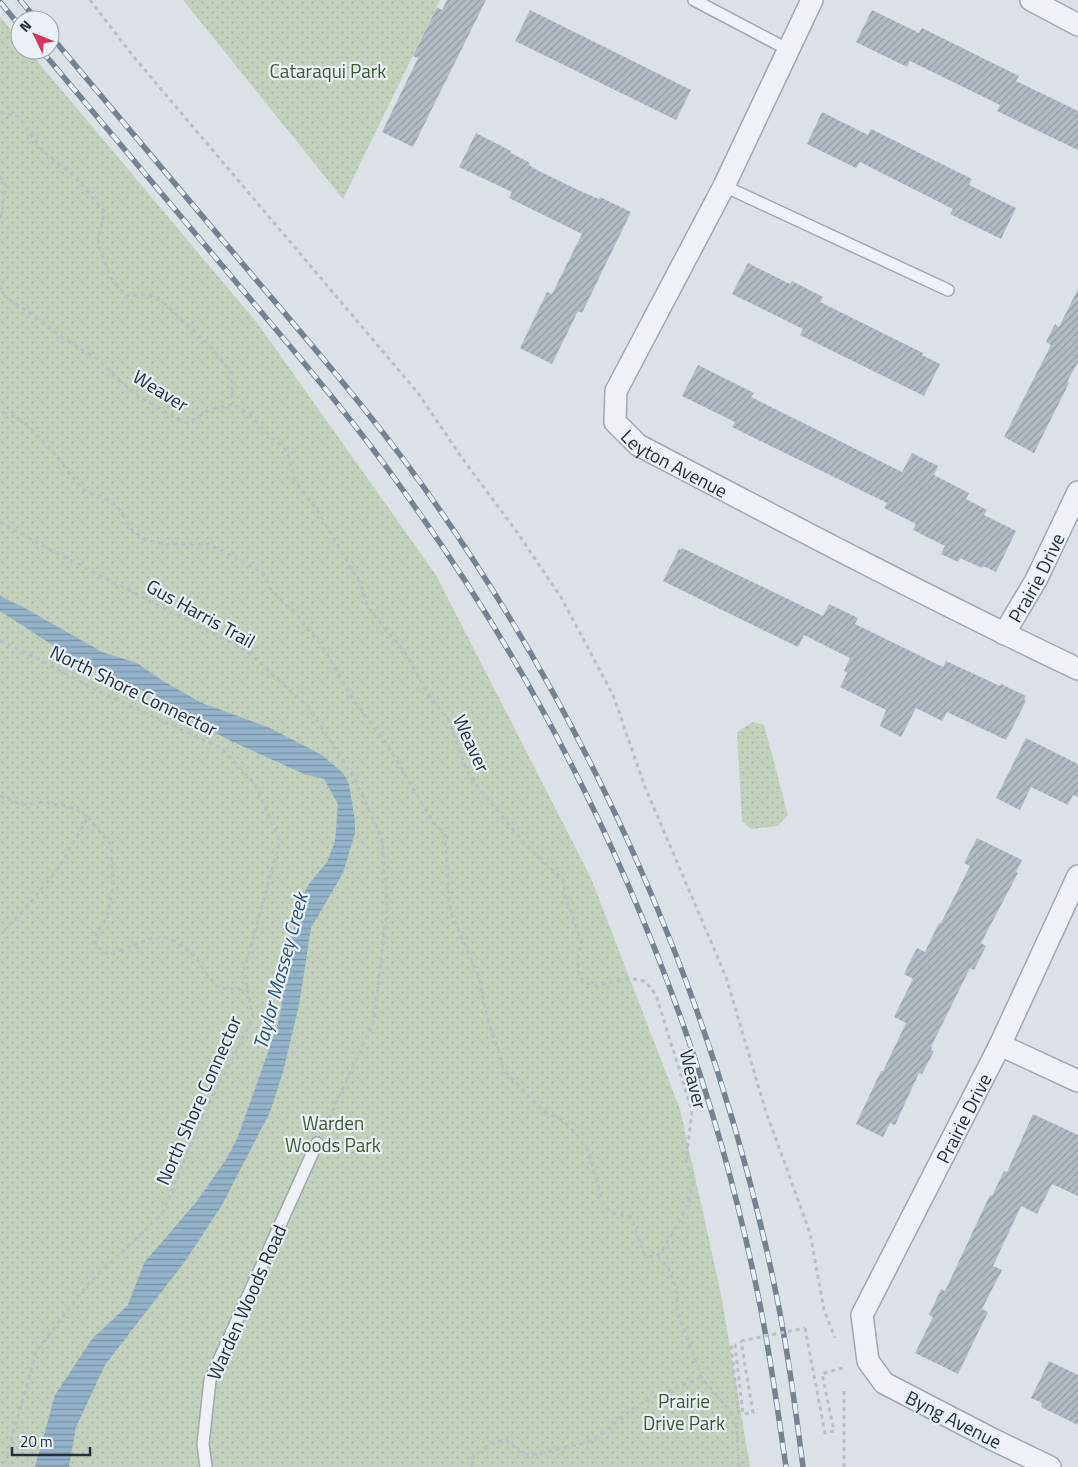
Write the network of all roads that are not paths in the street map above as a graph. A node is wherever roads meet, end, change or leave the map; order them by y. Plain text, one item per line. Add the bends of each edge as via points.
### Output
1 (694, 0) edge
2 (812, 0) edge
3 (1031, 0) edge
4 (1078, 25) edge
5 (789, 50) junction
6 (724, 186) junction
7 (948, 290) dead end
8 (1078, 492) edge
9 (1004, 634) junction
10 (1078, 669) edge
11 (1078, 876) edge
12 (1000, 1045) junction
13 (1078, 1081) edge
14 (317, 1143) road end
15 (868, 1360) joint
16 (206, 1467) edge
17 (1050, 1467) edge

1 - 5 lane
2 - 5 street, Leyton Avenue
3 - 4 street
5 - 6 street, Leyton Avenue
6 - 7 lane
6 - 9 street, Leyton Avenue via 616,390 615,422 638,445
8 - 9 street, Prairie Drive via 1036,580
9 - 10 street, Leyton Avenue
11 - 12 street, Prairie Drive
12 - 13 street
12 - 15 street, Prairie Drive via 862,1315
14 - 16 lane, Warden Woods Road via 210,1380 203,1444
15 - 17 street, Byng Avenue via 884,1383

